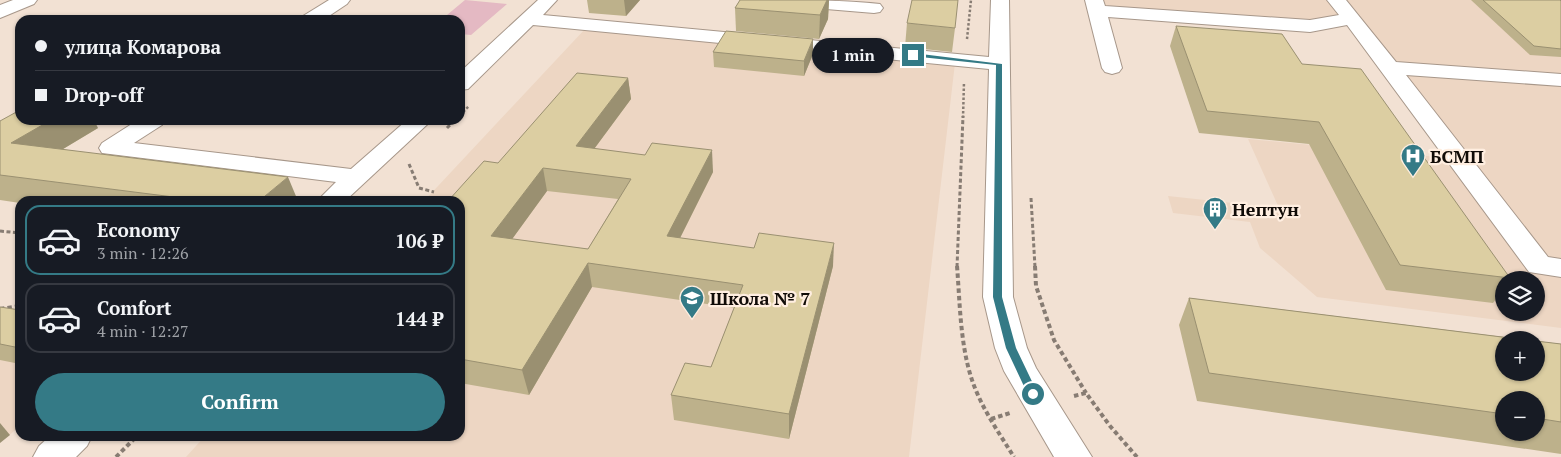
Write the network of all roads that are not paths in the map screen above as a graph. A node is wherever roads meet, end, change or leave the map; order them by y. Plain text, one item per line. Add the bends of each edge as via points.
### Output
1 (28, 0) edge
2 (341, 0) edge
3 (548, 0) edge
4 (778, 0) edge
5 (1000, 0) edge
6 (1096, 6) edge
7 (1244, 8) dead end
8 (1346, 11) edge
9 (0, 12) edge
10 (318, 15) edge
11 (528, 20) junction
12 (870, 23) edge
13 (999, 64) junction
14 (1112, 68) dead end
15 (1390, 68) junction
16 (465, 79) edge
17 (1561, 80) edge
18 (146, 125) edge
19 (416, 125) edge
20 (356, 178) junction
21 (336, 196) edge
22 (1561, 268) edge
23 (69, 441) edge
24 (52, 457) edge
25 (1073, 457) edge

1 - 9 street
2 - 10 street
3 - 11 street
4 - 12 street
5 - 13 street
6 - 8 street via 1310,26
6 - 14 street
7 - 8 street
8 - 15 street
11 - 12 street
11 - 16 street
12 - 13 street
13 - 25 street via 998,297 1011,348 1021,372
15 - 17 street
15 - 22 street via 1539,265
18 - 20 street via 111,148
19 - 20 street
20 - 21 street
23 - 24 street

